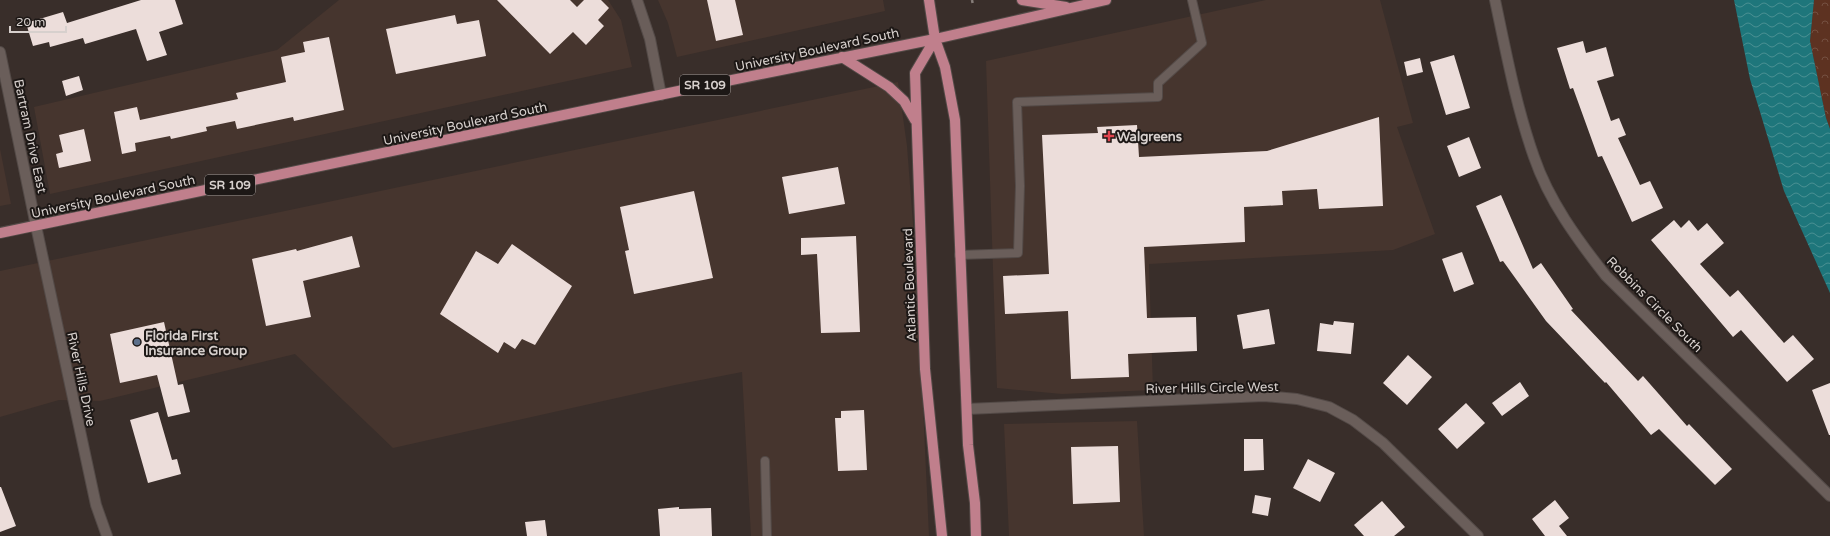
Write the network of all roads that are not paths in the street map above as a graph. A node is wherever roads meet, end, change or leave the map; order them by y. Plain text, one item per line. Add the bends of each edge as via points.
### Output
1 (637, 0) edge
2 (929, 0) edge
3 (1022, 0) edge
4 (1106, 0) edge
5 (1192, 0) edge
6 (1495, 0) edge
7 (1072, 8) junction
8 (935, 39) junction
9 (0, 52) edge
10 (842, 57) junction
11 (660, 95) junction
12 (916, 122) junction
13 (36, 226) junction
14 (0, 233) edge
15 (960, 255) junction
16 (967, 409) junction
17 (765, 461) dead end
18 (1830, 496) edge
19 (107, 536) edge
20 (767, 536) edge
21 (942, 536) edge
22 (976, 536) edge
23 (1478, 536) edge

1 - 11 street via 650,39
2 - 8 main road
3 - 7 main road
4 - 7 main road, SR 109
5 - 15 lane via 1202,43 1158,83 1158,97 1017,102 1020,186 1018,253
6 - 18 street, Robbins Circle South via 1520,113 1534,158 1552,198 1576,237 1606,276
7 - 8 main road, SR 109
8 - 10 main road, University Boulevard South / SR 109
8 - 12 main road, Atlantic Boulevard via 915,72
8 - 15 main road via 945,68 955,120
9 - 13 street, Bartram Drive East
10 - 11 main road, University Boulevard South / SR 109
10 - 12 main road via 899,96
11 - 13 main road, University Boulevard South / SR 109
12 - 21 main road, Atlantic Boulevard via 925,369
13 - 14 main road, University Boulevard South / SR 109
13 - 19 street, River Hills Drive via 96,505
15 - 16 main road
16 - 22 main road
16 - 23 street, River Hills Circle West via 1264,396 1297,399 1329,407 1353,420 1383,443
17 - 20 lane

